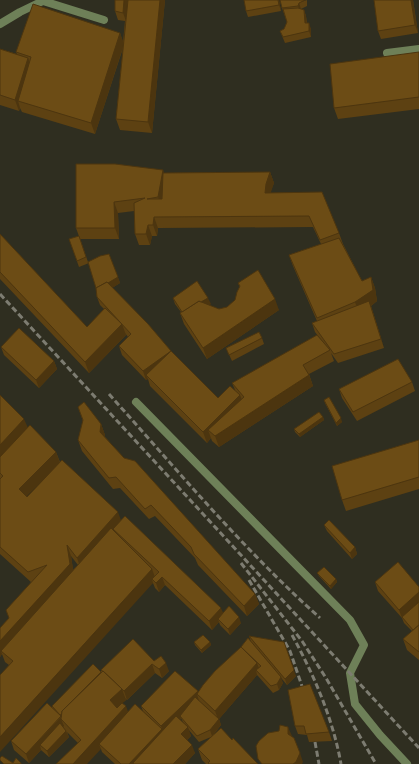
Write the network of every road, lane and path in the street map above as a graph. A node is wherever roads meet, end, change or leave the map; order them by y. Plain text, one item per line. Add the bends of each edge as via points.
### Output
1 (104, 20) dead end
2 (0, 24) edge
3 (419, 49) edge
4 (387, 54) dead end
5 (136, 402) dead end
6 (407, 764) edge

1 - 2 lane via 43,1
3 - 4 lane
5 - 6 lane via 350,620 364,645 350,673 355,704

